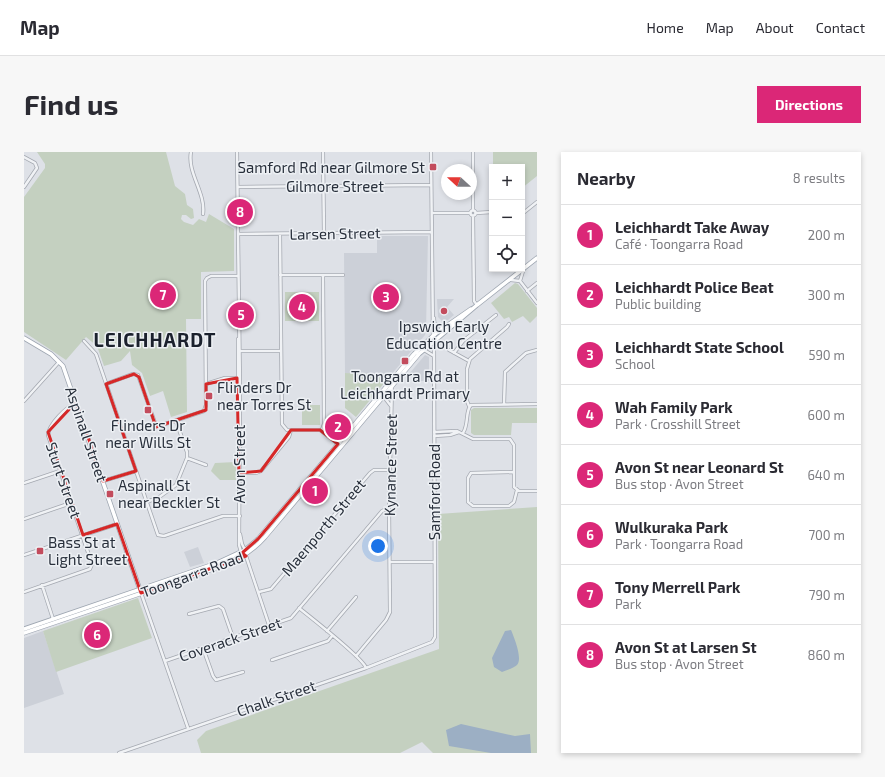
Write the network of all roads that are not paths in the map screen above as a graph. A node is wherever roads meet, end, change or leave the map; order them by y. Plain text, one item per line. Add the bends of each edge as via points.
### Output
1 (191, 152) edge
2 (238, 152) edge
3 (323, 152) edge
4 (432, 152) edge
5 (472, 152) edge
6 (24, 156) edge
7 (431, 186) junction
8 (24, 187) edge
9 (238, 187) junction
10 (324, 187) junction
11 (537, 202) edge
12 (489, 212) edge
13 (525, 212) edge
14 (432, 213) junction
15 (473, 213) junction
16 (203, 214) dead end
17 (432, 232) junction
18 (238, 234) junction
19 (280, 234) junction
20 (324, 234) junction
21 (537, 258) edge
22 (525, 263) edge
23 (529, 265) junction
24 (525, 268) edge
25 (520, 272) edge
26 (523, 272) edge
27 (280, 275) junction
28 (323, 275) junction
29 (344, 275) dead end
30 (238, 276) junction
31 (510, 280) junction
32 (520, 281) junction
33 (537, 283) edge
34 (528, 291) junction
35 (537, 303) edge
36 (475, 307) junction
37 (496, 314) dead end
38 (433, 316) junction
39 (435, 323) junction
40 (509, 324) dead end
41 (444, 328) junction
42 (434, 336) junction
43 (24, 338) edge
44 (84, 341) dead end
45 (434, 342) junction
46 (424, 350) junction
47 (449, 350) dead end
48 (537, 350) edge
49 (238, 351) junction
50 (281, 351) junction
51 (454, 353) junction
52 (434, 356) junction
53 (469, 361) junction
54 (60, 362) junction
55 (238, 378) junction
56 (106, 384) junction
57 (206, 384) junction
58 (392, 386) junction
59 (384, 394) junction
60 (24, 401) edge
61 (392, 401) junction
62 (76, 402) junction
63 (537, 404) edge
64 (504, 405) junction
65 (391, 406) junction
66 (470, 406) junction
67 (176, 421) junction
68 (292, 430) junction
69 (322, 430) junction
70 (462, 433) junction
71 (434, 434) junction
72 (340, 445) junction
73 (188, 458) junction
74 (206, 465) dead end
75 (390, 470) junction
76 (60, 471) junction
77 (136, 471) junction
78 (514, 472) junction
79 (240, 473) junction
80 (103, 481) junction
81 (24, 483) edge
82 (517, 490) junction
83 (537, 491) edge
84 (146, 502) junction
85 (71, 503) junction
86 (390, 508) junction
87 (240, 516) junction
88 (24, 519) edge
89 (117, 524) junction
90 (240, 533) junction
91 (82, 535) junction
92 (245, 550) junction
93 (241, 553) junction
94 (24, 556) edge
95 (246, 556) junction
96 (390, 562) junction
97 (434, 562) junction
98 (42, 585) junction
99 (140, 588) junction
100 (24, 592) edge
101 (259, 592) junction
102 (141, 593) junction
103 (356, 597) dead end
104 (299, 608) junction
105 (189, 614) dead end
106 (53, 619) junction
107 (269, 625) junction
108 (24, 629) edge
109 (327, 631) junction
110 (24, 633) edge
111 (332, 636) junction
112 (233, 638) junction
113 (432, 642) joint
114 (204, 648) junction
115 (356, 656) junction
116 (272, 660) dead end
117 (165, 661) junction
118 (366, 668) junction
119 (243, 672) dead end
120 (188, 728) junction
121 (119, 753) edge

1 - 16 street via 196,182 203,201
2 - 9 street, Avon Street
3 - 10 street
4 - 7 street, Samford Road
5 - 15 street
6 - 8 street via 35,163 37,168
7 - 10 street, Gilmore Street
7 - 14 street, Samford Road
9 - 10 street, Gilmore Street
9 - 18 street, Avon Street
10 - 20 street
11 - 13 street
12 - 15 street
14 - 15 street
14 - 17 street, Samford Road
15 - 36 street
17 - 20 street, Larsen Street
17 - 38 street, Samford Road
18 - 19 street, Larsen Street
18 - 30 street, Avon Street
19 - 20 street, Larsen Street
19 - 27 street
21 - 23 main road, Toongarra Road
22 - 23 street
23 - 24 main road, Toongarra Road
25 - 31 main road, Toongarra Road
26 - 32 street
27 - 28 street
27 - 50 street
28 - 29 street
28 - 69 street
30 - 49 street, Avon Street
30 - 57 street via 211,276 205,281
31 - 32 street
31 - 36 main road, Toongarra Road
32 - 34 street
33 - 34 street
34 - 35 street
36 - 41 main road, Toongarra Road
36 - 45 main road, Toongarra Road
37 - 51 street via 463,341
38 - 39 street, Samford Road
38 - 42 street, Samford Road
39 - 41 street
39 - 42 street, Samford Road
40 - 53 street
41 - 42 main road, Toongarra Road
42 - 45 main road, Samford Road
42 - 59 main road, Toongarra Road via 414,354
43 - 54 main road
44 - 56 street via 94,351
45 - 46 main road, Toongarra Road
45 - 52 street, Samford Road
46 - 52 street
46 - 58 main road, Toongarra Road
47 - 51 street
48 - 64 street via 528,352 506,370
49 - 50 street
49 - 55 street, Avon Street
50 - 68 street via 282,424 287,430
51 - 53 street
52 - 71 street, Samford Road
53 - 66 street via 467,378
54 - 60 street
54 - 62 main road, Aspinall Street
55 - 57 street via 225,378
55 - 79 street, Avon Street
56 - 67 street via 133,374 137,375 155,424 160,426
56 - 77 street
57 - 67 street via 204,410
58 - 59 main road, Toongarra Road
58 - 61 street, Kynance Street
59 - 61 street
59 - 65 street
59 - 72 main road, Toongarra Road
61 - 65 street, Kynance Street
62 - 76 street, Sturt Street via 48,432
62 - 80 main road, Aspinall Street
63 - 64 street
64 - 66 street
65 - 75 street, Kynance Street
66 - 70 street via 467,425
67 - 73 street
68 - 69 street
68 - 79 street via 261,471
69 - 72 street
70 - 71 street
70 - 78 street via 473,439 511,440 514,444
71 - 97 street, Samford Road
72 - 92 main road, Toongarra Road via 258,539
72 - 95 main road, Toongarra Road via 262,541
73 - 74 street
73 - 84 street via 176,485 158,498
75 - 86 street, Kynance Street
75 - 101 street, Maenporth Street via 374,470 370,473 271,589
76 - 81 street
76 - 85 street, Sturt Street
77 - 80 street
77 - 84 street
78 - 82 street via 514,486
78 - 82 street via 471,473 468,478 468,500 473,506 509,506 514,502
79 - 87 street, Avon Street
80 - 89 main road, Aspinall Street
82 - 83 street
84 - 87 street via 160,536 223,516
85 - 88 street
85 - 91 street, Sturt Street
86 - 96 street, Kynance Street
86 - 104 street, Coverack Street via 379,514
87 - 90 street, Avon Street
89 - 91 street
89 - 99 main road, Aspinall Street
90 - 92 street, Avon Street
90 - 93 street, Avon Street
91 - 94 street
91 - 98 street, Sturt Street via 92,567
92 - 93 main road, Toongarra Road
92 - 95 main road
93 - 95 main road
93 - 99 main road, Toongarra Road
95 - 101 street
95 - 102 main road, Toongarra Road
96 - 97 street
96 - 115 street, Kynance Street via 389,616
97 - 113 street, Samford Road via 435,637
98 - 100 street
98 - 106 street
99 - 102 main road, Aspinall Street
99 - 106 main road, Toongarra Road
101 - 107 street
102 - 110 main road, Toongarra Road
102 - 117 street, Aspinall Street
103 - 109 street
104 - 107 street, Coverack Street via 291,618
104 - 109 street
105 - 112 street via 219,606 223,609
106 - 108 main road, Toongarra Road
107 - 112 street, Coverack Street
109 - 111 street
111 - 115 street
111 - 116 street via 328,640
112 - 114 street, Coverack Street
113 - 118 street, Chalk Street
114 - 117 street, Coverack Street
114 - 119 street via 216,680
115 - 118 street
117 - 120 street, Aspinall Street
118 - 120 street, Chalk Street
120 - 121 street, Chalk Street

